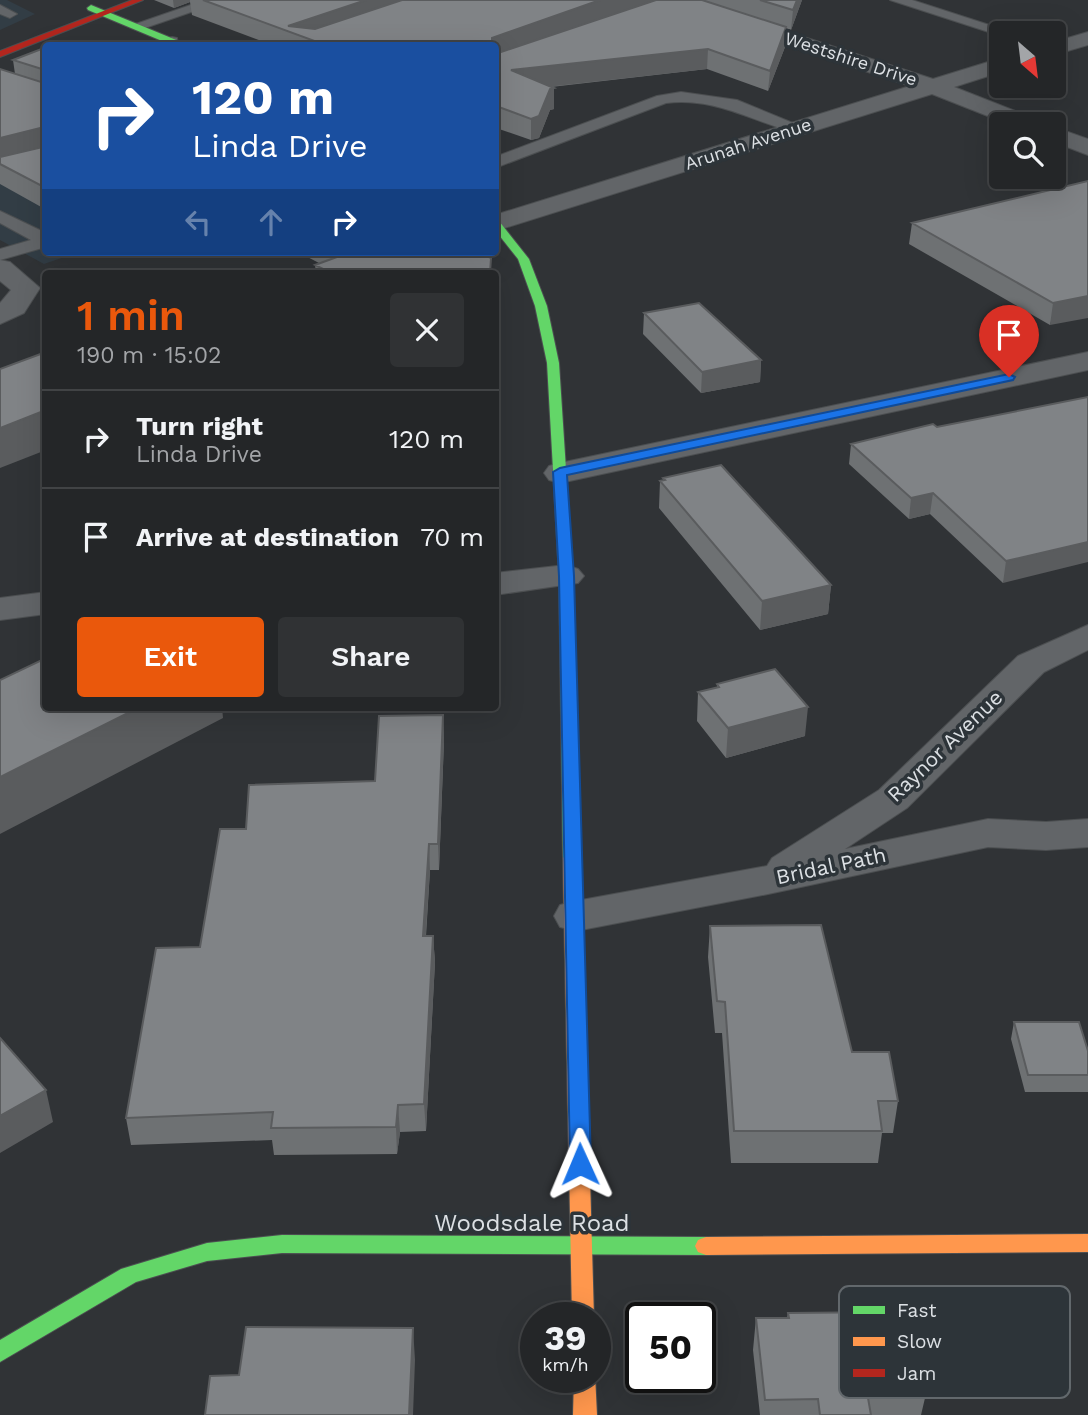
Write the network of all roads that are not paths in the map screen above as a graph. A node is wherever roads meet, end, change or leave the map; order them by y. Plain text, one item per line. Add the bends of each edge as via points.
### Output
1 (71, 0) edge
2 (139, 0) edge
3 (219, 0) edge
4 (897, 0) edge
5 (668, 5) edge
6 (102, 13) junction
7 (137, 26) junction
8 (989, 28) edge
9 (1088, 38) edge
10 (176, 42) edge
11 (24, 44) junction
12 (1066, 45) edge
13 (42, 48) edge
14 (0, 54) edge
15 (989, 69) edge
16 (932, 86) junction
17 (998, 112) edge
18 (797, 128) junction
19 (1066, 139) edge
20 (1088, 148) edge
21 (499, 161) edge
22 (0, 216) edge
23 (499, 222) edge
24 (499, 227) edge
25 (42, 239) edge
26 (42, 242) edge
27 (0, 255) edge
28 (0, 268) edge
29 (0, 315) edge
30 (1088, 361) edge
31 (560, 472) junction
32 (566, 576) junction
33 (499, 583) edge
34 (42, 604) edge
35 (0, 609) edge
36 (1088, 636) edge
37 (1088, 833) edge
38 (768, 880) junction
39 (576, 916) junction
40 (1088, 1243) edge
41 (582, 1247) junction
42 (583, 1302) edge
43 (0, 1352) edge
44 (585, 1393) edge
45 (585, 1415) edge

1 - 6 main road
2 - 6 main road
3 - 7 lane
4 - 8 lane
5 - 16 street, Westshire Drive
6 - 7 main road
6 - 11 main road
7 - 10 main road
9 - 12 street
11 - 13 lane
11 - 14 main road
15 - 16 street, Arunah Avenue
16 - 17 street, Westshire Drive
16 - 18 street, Arunah Avenue
18 - 21 lane via 721,100 680,95
18 - 23 street, Arunah Avenue
19 - 20 street
22 - 25 lane
24 - 31 main road via 523,259 541,306 552,363
26 - 27 lane
28 - 29 street via 26,288 14,307
30 - 31 street
31 - 32 main road
32 - 33 street
32 - 39 main road
34 - 35 street
36 - 38 street, Raynor Avenue via 1031,664 894,799
37 - 38 street, Bridal Path via 988,833
38 - 39 street, Bridal Path
39 - 41 main road
40 - 41 main road, Woodsdale Road
41 - 42 main road
41 - 43 main road, Woodsdale Road via 282,1244 208,1252 129,1275
44 - 45 main road

